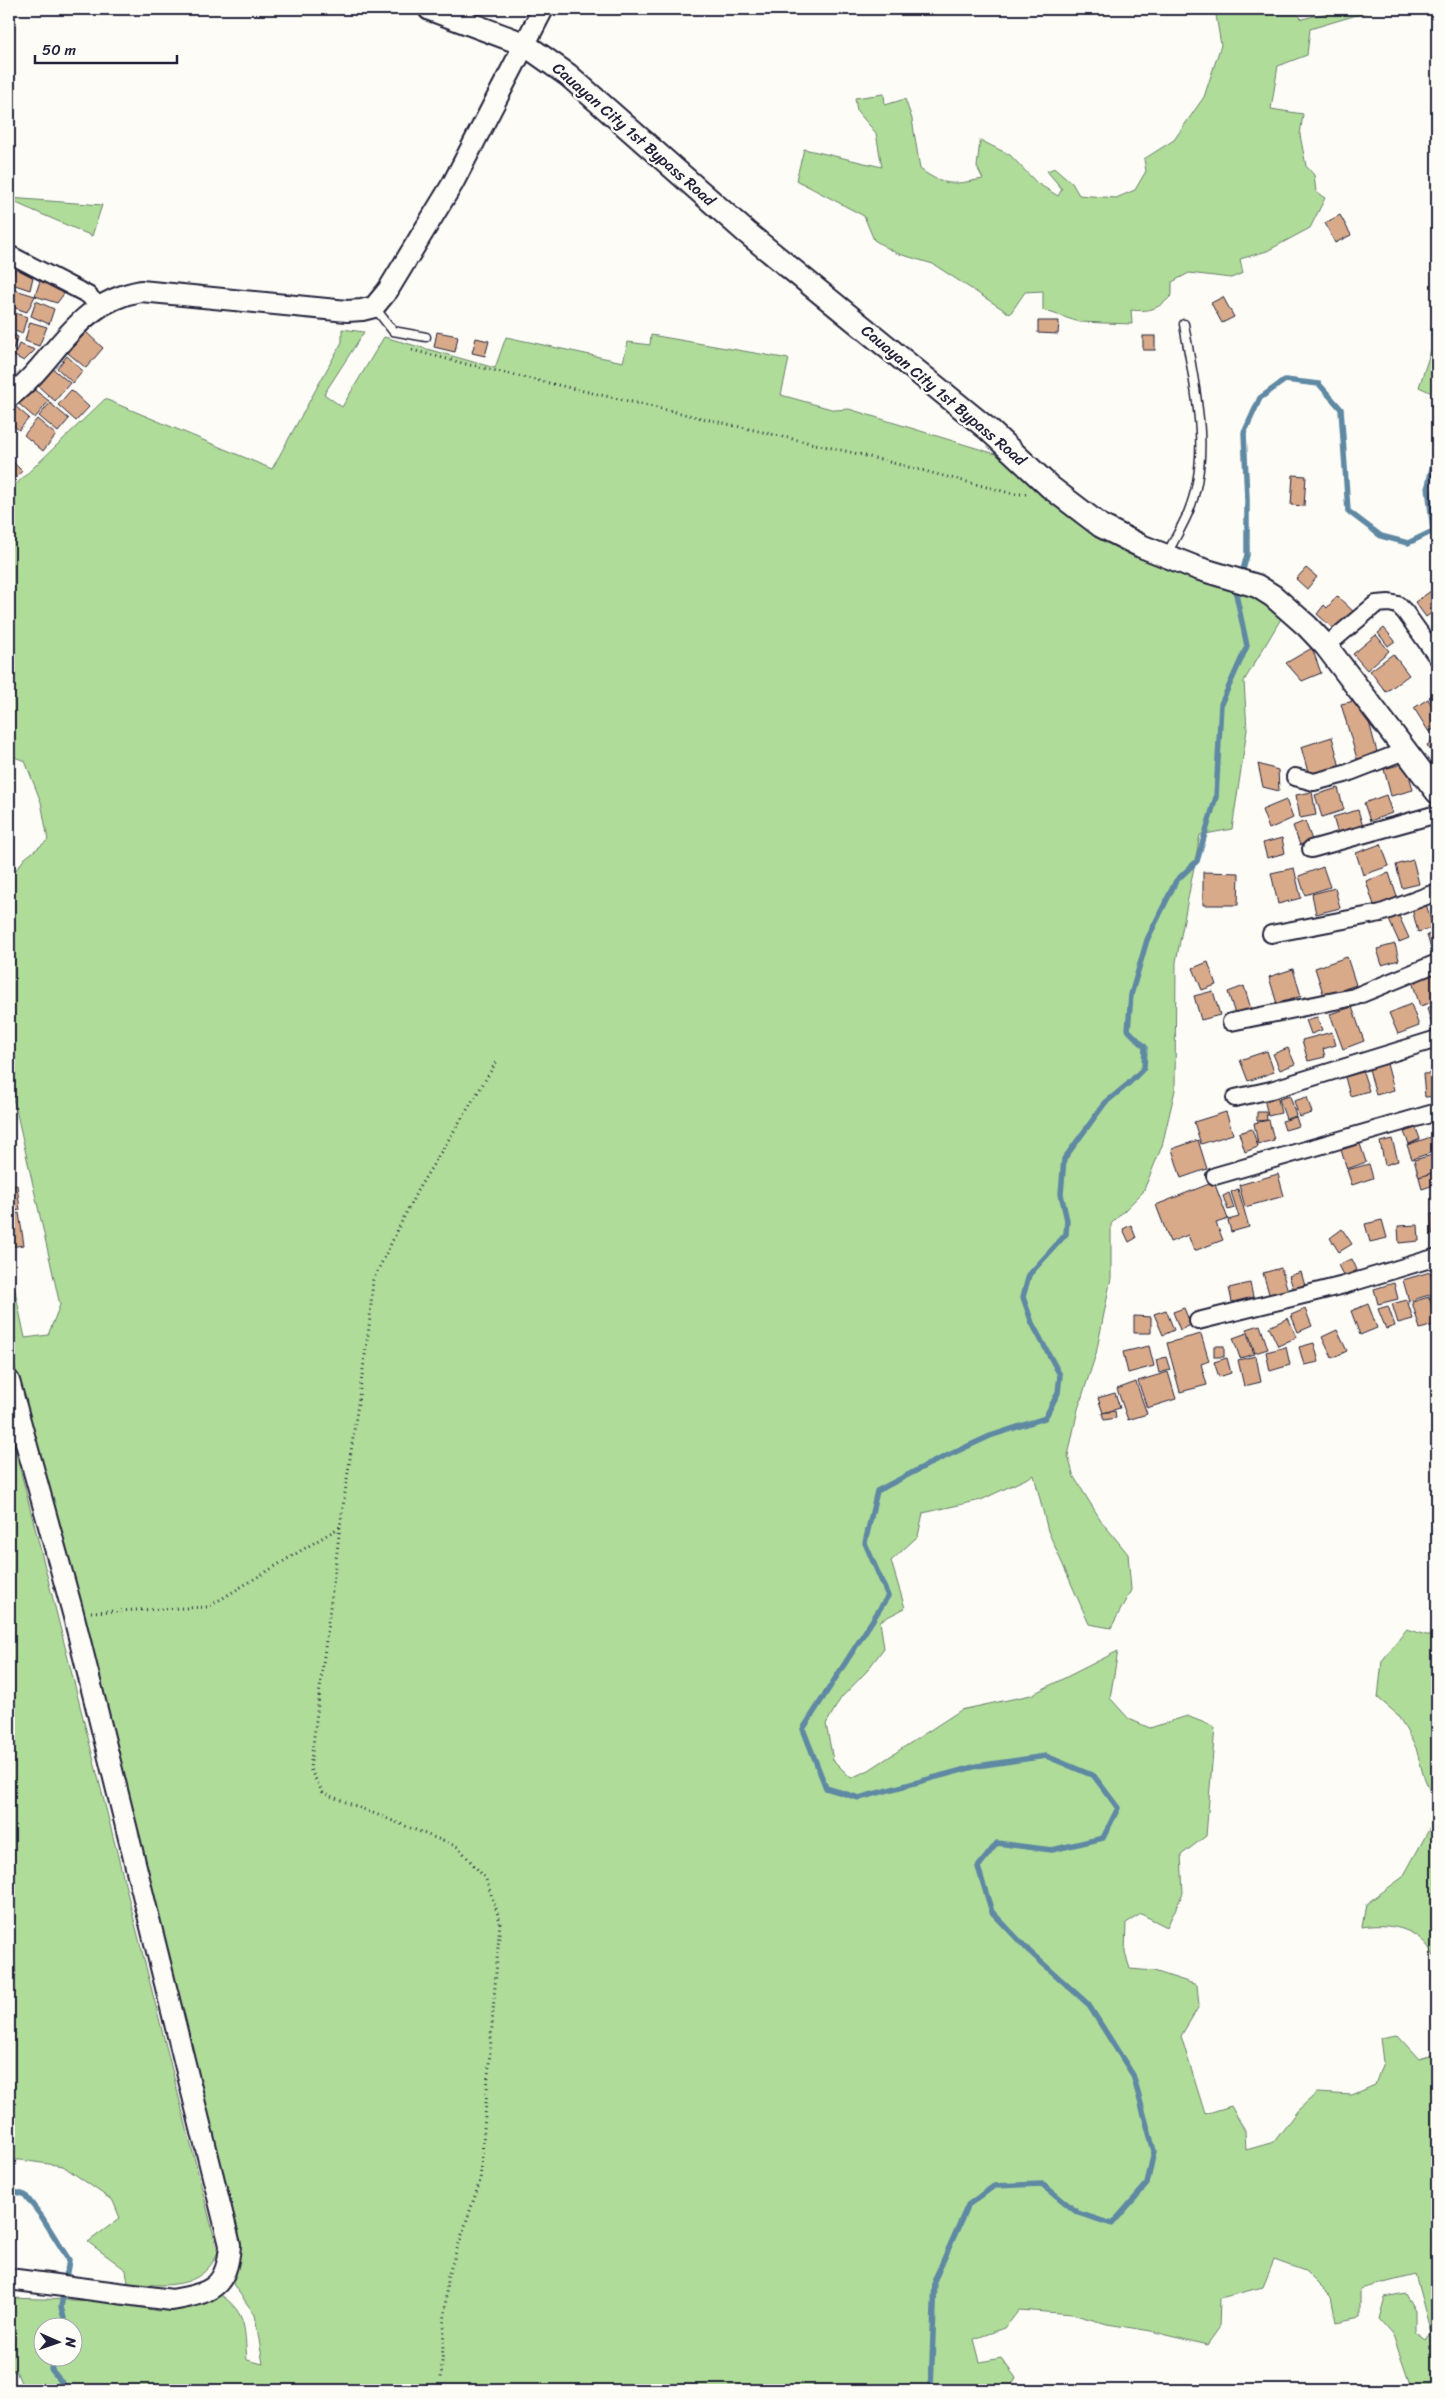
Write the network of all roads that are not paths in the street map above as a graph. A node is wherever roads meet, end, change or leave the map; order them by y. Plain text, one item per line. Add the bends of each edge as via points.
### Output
1 (430, 9) edge
2 (543, 9) edge
3 (524, 44) junction
4 (9, 254) edge
5 (99, 306) junction
6 (374, 307) junction
7 (1184, 324) dead end
8 (426, 337) dead end
9 (11, 392) edge
10 (1166, 555) junction
11 (1326, 646) junction
12 (1437, 657) edge
13 (1407, 750) junction
14 (1295, 776) dead end
15 (1437, 792) edge
16 (1437, 814) edge
17 (1310, 849) dead end
18 (1437, 892) edge
19 (1270, 934) dead end
20 (1437, 963) edge
21 (1231, 1022) dead end
22 (1437, 1039) edge
23 (1235, 1098) dead end
24 (1437, 1112) edge
25 (1215, 1176) dead end
26 (1437, 1257) edge
27 (1198, 1321) dead end
28 (9, 1381) edge
29 (9, 2280) edge

1 - 3 main road, Cauayan City 1st Bypass Road
2 - 3 street
3 - 6 street via 453,183 388,290
3 - 10 main road, Cauayan City 1st Bypass Road via 568,75 746,232 989,430 1050,487 1101,526
4 - 5 street via 88,295
5 - 6 street via 142,291 348,312
5 - 9 street
6 - 8 lane via 393,331
7 - 10 lane via 1199,418 1201,456 1188,512
10 - 11 main road, Cauayan City 1st Bypass Road via 1257,586
11 - 12 street via 1376,604 1389,603 1398,605
11 - 13 main road, Cauayan City 1st Bypass Road
13 - 14 street via 1345,774 1314,782
13 - 15 main road, Cauayan City 1st Bypass Road
16 - 17 street
18 - 19 street via 1381,913
20 - 21 street via 1354,997
22 - 23 street
24 - 25 street
26 - 27 street
28 - 29 street via 72,1613 230,2245 228,2263 219,2283 198,2295 172,2300

